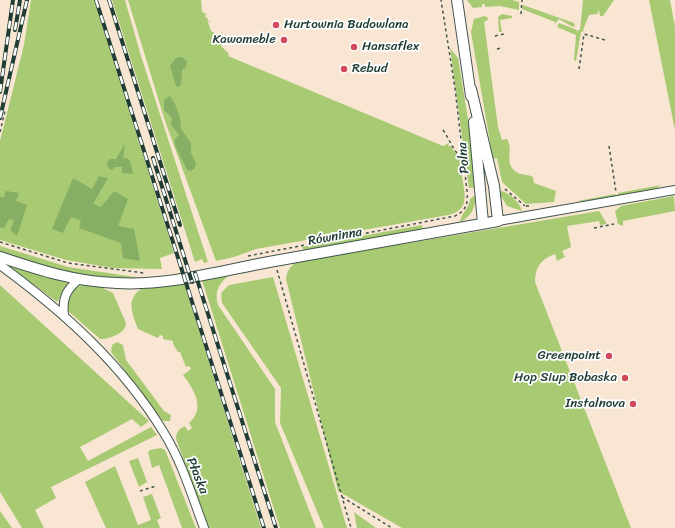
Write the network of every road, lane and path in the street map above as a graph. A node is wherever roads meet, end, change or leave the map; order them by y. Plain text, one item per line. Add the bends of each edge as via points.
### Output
1 (442, 0) edge
2 (457, 0) edge
3 (522, 0) edge
4 (520, 14) dead end
5 (504, 34) dead end
6 (495, 36) dead end
7 (605, 40) dead end
8 (501, 48) dead end
9 (497, 49) dead end
10 (580, 69) dead end
11 (471, 90) junction
12 (5, 111) dead end
13 (443, 130) dead end
14 (0, 132) edge
15 (608, 146) dead end
16 (462, 158) junction
17 (675, 190) edge
18 (617, 200) junction
19 (498, 221) junction
20 (483, 223) junction
21 (614, 224) dead end
22 (594, 228) dead end
23 (0, 242) edge
24 (0, 257) edge
25 (244, 257) dead end
26 (275, 261) junction
27 (0, 265) edge
28 (150, 273) dead end
29 (78, 280) junction
30 (64, 315) junction
31 (156, 486) dead end
32 (140, 491) dead end
33 (342, 497) junction
34 (204, 528) edge
35 (351, 528) edge
36 (392, 528) edge

1 - 16 path
2 - 11 street, Polna
3 - 4 path
5 - 6 path
7 - 10 path via 584,34
8 - 9 path
11 - 19 street, Polna via 494,186
11 - 20 street, Polna
12 - 14 path
13 - 16 path via 455,152
15 - 18 path
16 - 25 path via 467,204 464,210 455,216
17 - 18 street, Równinna
18 - 19 street, Równinna
19 - 20 street, Równinna
20 - 26 street, Równinna
21 - 22 path
23 - 28 path via 68,263
24 - 29 street, Równinna
26 - 29 street, Równinna via 144,283 119,284
26 - 33 path
27 - 30 street, Płaska
29 - 30 street via 65,294 62,303
30 - 34 street, Płaska via 103,352 165,434
31 - 32 path
33 - 35 path
33 - 36 path

